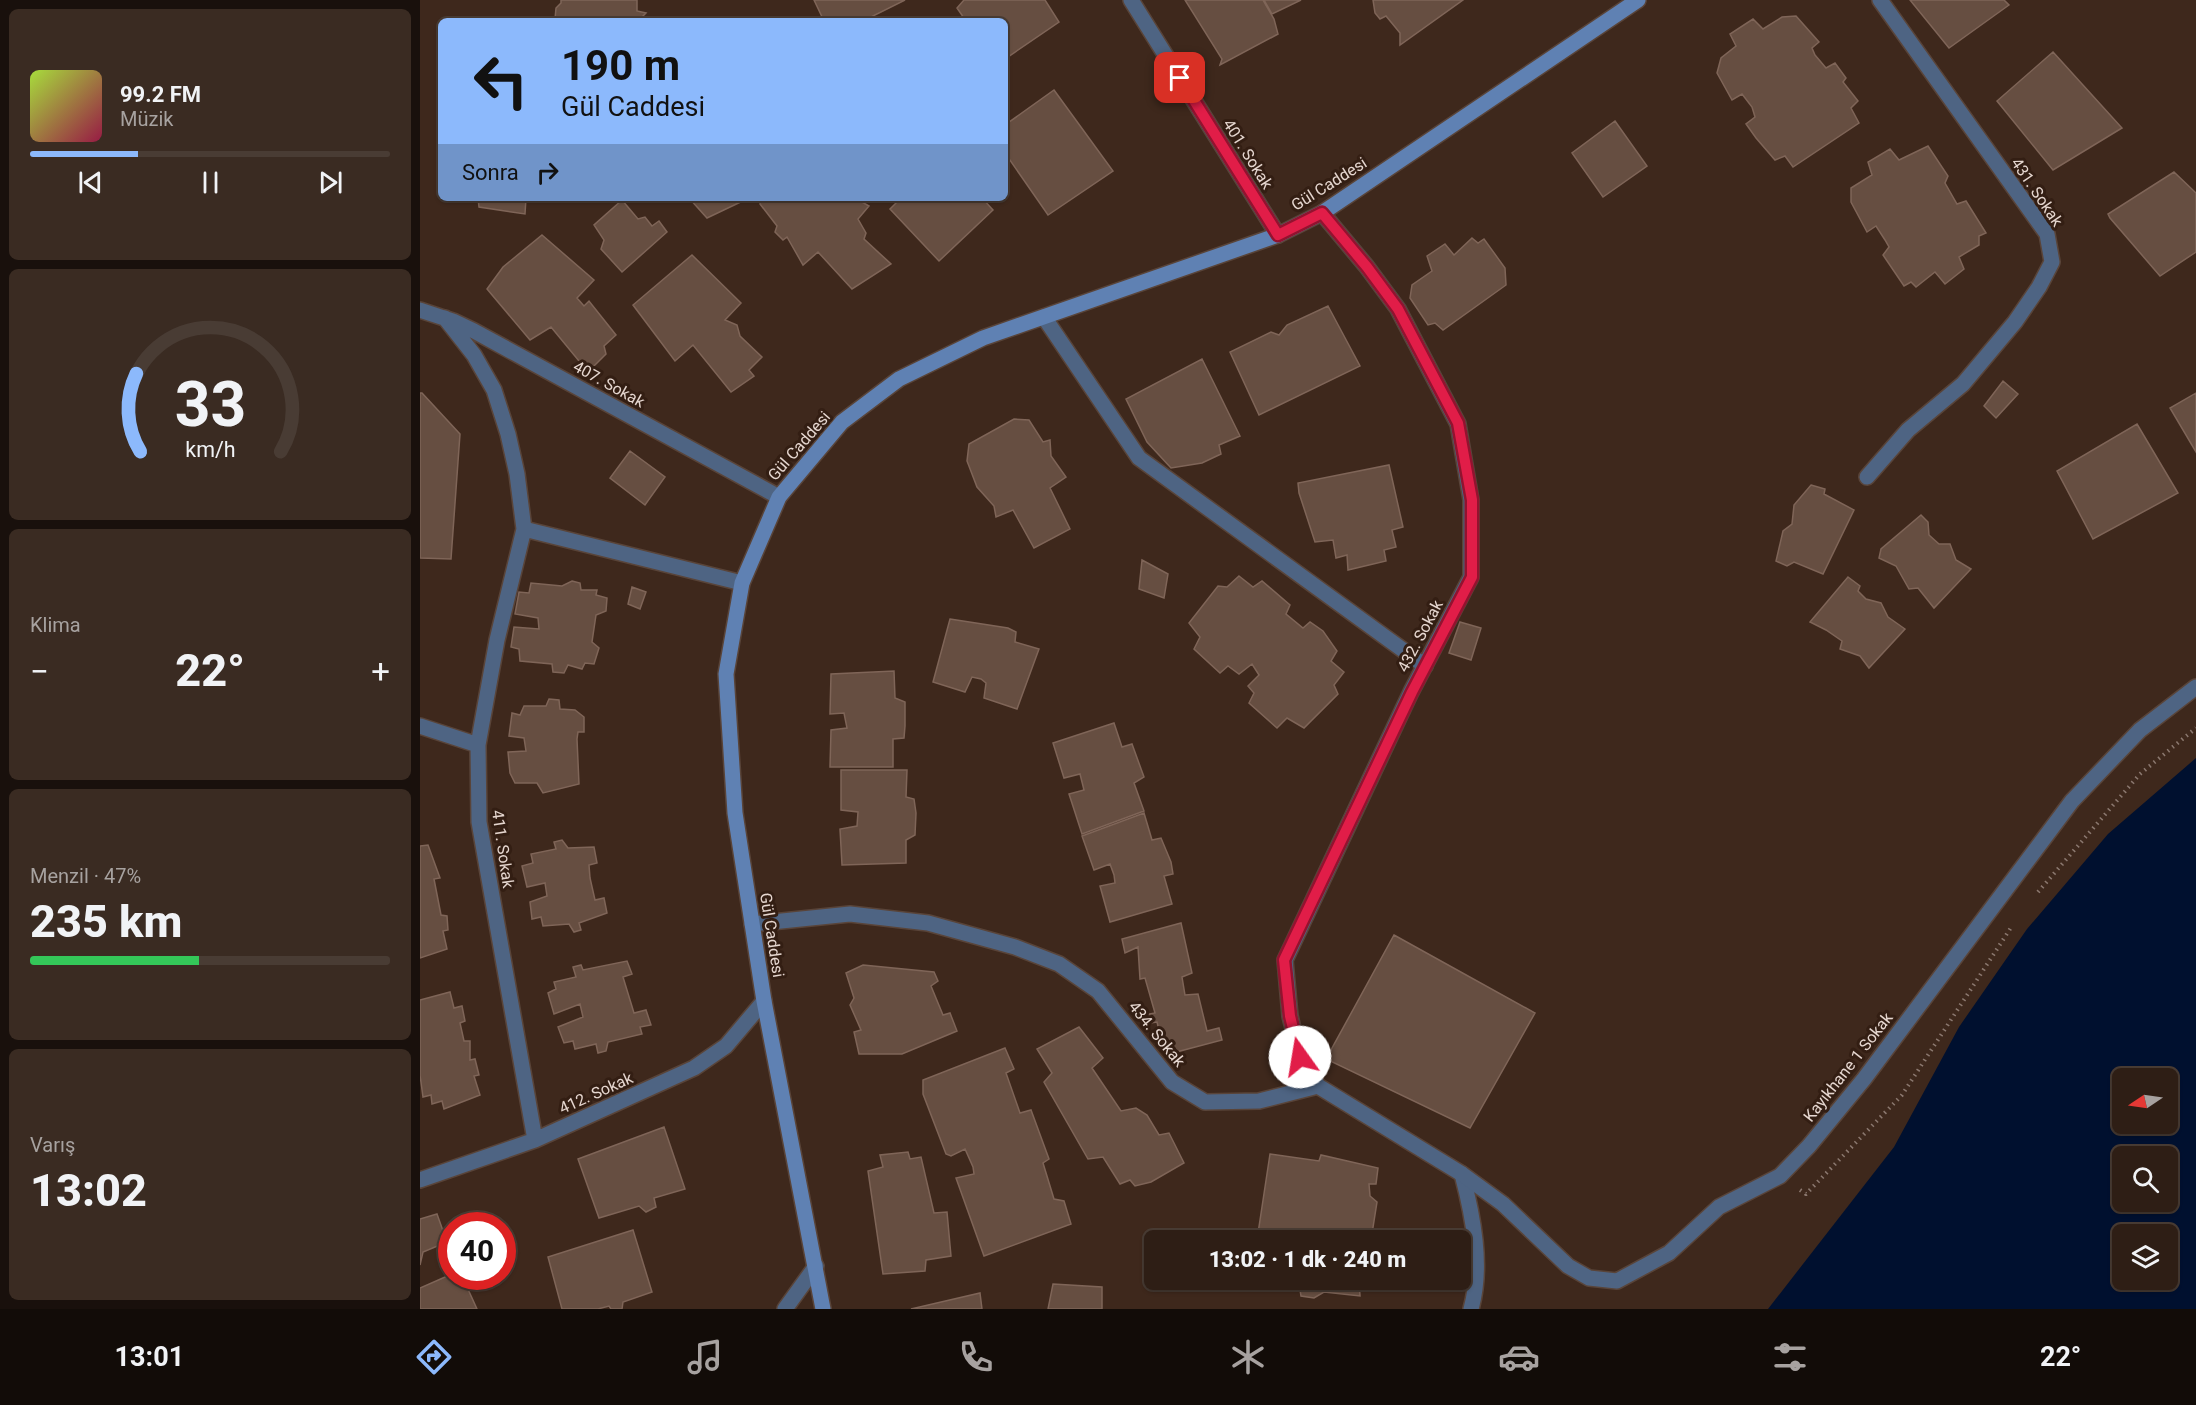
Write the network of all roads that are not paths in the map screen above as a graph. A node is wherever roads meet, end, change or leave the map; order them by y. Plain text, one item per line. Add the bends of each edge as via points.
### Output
1 (1131, 0) edge
2 (1638, 0) edge
3 (1880, 0) edge
4 (1322, 213) junction
5 (1278, 235) junction
6 (420, 310) edge
7 (1044, 317) junction
8 (445, 318) junction
9 (1867, 477) dead end
10 (778, 497) junction
11 (524, 528) junction
12 (742, 583) junction
13 (1425, 666) junction
14 (2196, 687) edge
15 (420, 726) edge
16 (478, 745) junction
17 (752, 924) junction
18 (764, 1001) junction
19 (1318, 1086) junction
20 (535, 1140) junction
21 (1462, 1174) junction
22 (420, 1180) edge
23 (816, 1266) junction
24 (785, 1309) edge
25 (823, 1309) edge
26 (1471, 1309) edge

1 - 5 street, 401. Sokak
2 - 4 main road, Gül Caddesi
3 - 9 street, 431. Sokak via 2047,234 2052,262 2015,322 1963,384 1908,430
4 - 5 main road, Gül Caddesi
4 - 13 street, 432. Sokak via 1398,309 1458,423 1472,500 1472,577
5 - 7 main road, Gül Caddesi
6 - 8 street, 407. Sokak
7 - 10 main road, Gül Caddesi via 984,338 899,379 842,422
7 - 13 street via 1139,458
8 - 10 street, 407. Sokak
8 - 11 street, 411. Sokak via 474,355 494,390 517,474
10 - 12 main road, Gül Caddesi
11 - 12 street
11 - 16 street, 411. Sokak via 497,640
12 - 17 main road, Gül Caddesi via 726,674 735,813
13 - 19 street, 432. Sokak via 1284,960 1290,1016 1300,1057
14 - 21 street, Kayıkhane 1 Sokak via 2140,730 2072,801 1864,1079 1809,1146 1780,1176 1719,1207 1669,1253 1617,1281 1589,1278 1568,1266 1503,1204
15 - 16 street
16 - 20 street, 411. Sokak via 478,822
17 - 18 main road, Gül Caddesi
17 - 19 street, 434. Sokak via 850,914 928,923 1015,947 1059,964 1098,991 1172,1082 1205,1102 1258,1101
18 - 20 street, 412. Sokak via 726,1046 694,1068
18 - 23 main road, Gül Caddesi
19 - 21 street
20 - 22 street, 412. Sokak
21 - 26 street via 1474,1232 1476,1268
23 - 24 street
23 - 25 main road, Gül Caddesi

